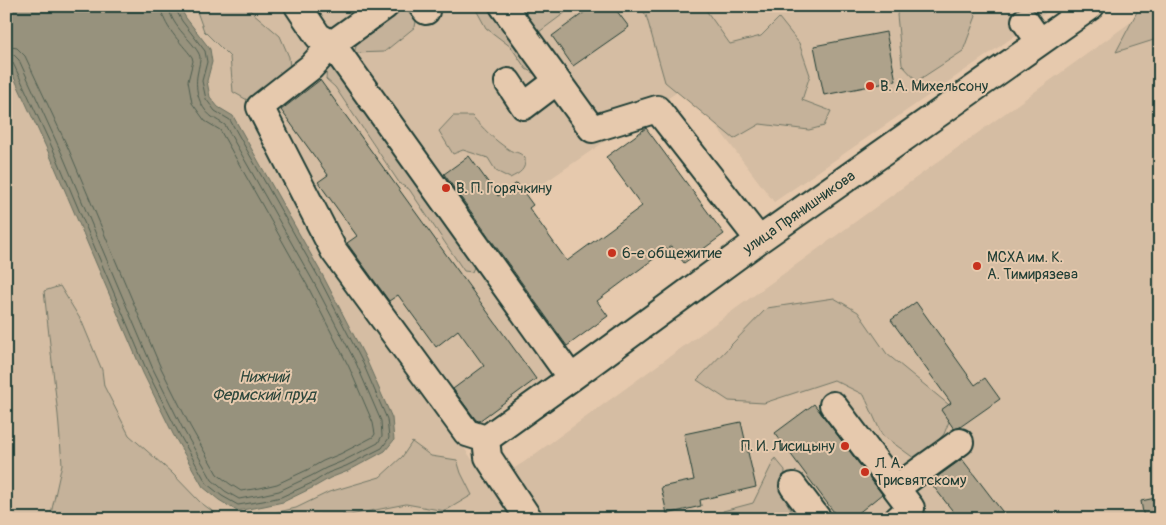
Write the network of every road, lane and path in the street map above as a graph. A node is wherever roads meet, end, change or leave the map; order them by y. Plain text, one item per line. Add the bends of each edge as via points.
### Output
1 (298, 6) edge
2 (385, 6) edge
3 (504, 6) edge
4 (1091, 6) edge
5 (332, 44) junction
6 (557, 81) junction
7 (508, 82) dead end
8 (759, 240) junction
9 (570, 378) junction
10 (833, 405) dead end
11 (486, 438) junction
12 (960, 442) dead end
13 (793, 486) dead end
14 (896, 488) junction
15 (529, 519) edge
16 (818, 519) edge
17 (898, 519) edge

1 - 5 street via 318,36
2 - 5 street
3 - 6 street
4 - 8 street, улица Прянишникова via 1032,32
5 - 9 street
5 - 11 street via 311,67 260,107 334,251 467,433
6 - 7 street via 524,106
6 - 8 street via 592,129 657,109
8 - 9 street, улица Прянишникова
9 - 11 street, улица Прянишникова
10 - 14 street
11 - 15 street via 488,457
12 - 14 street
13 - 16 street
14 - 17 street via 911,508

